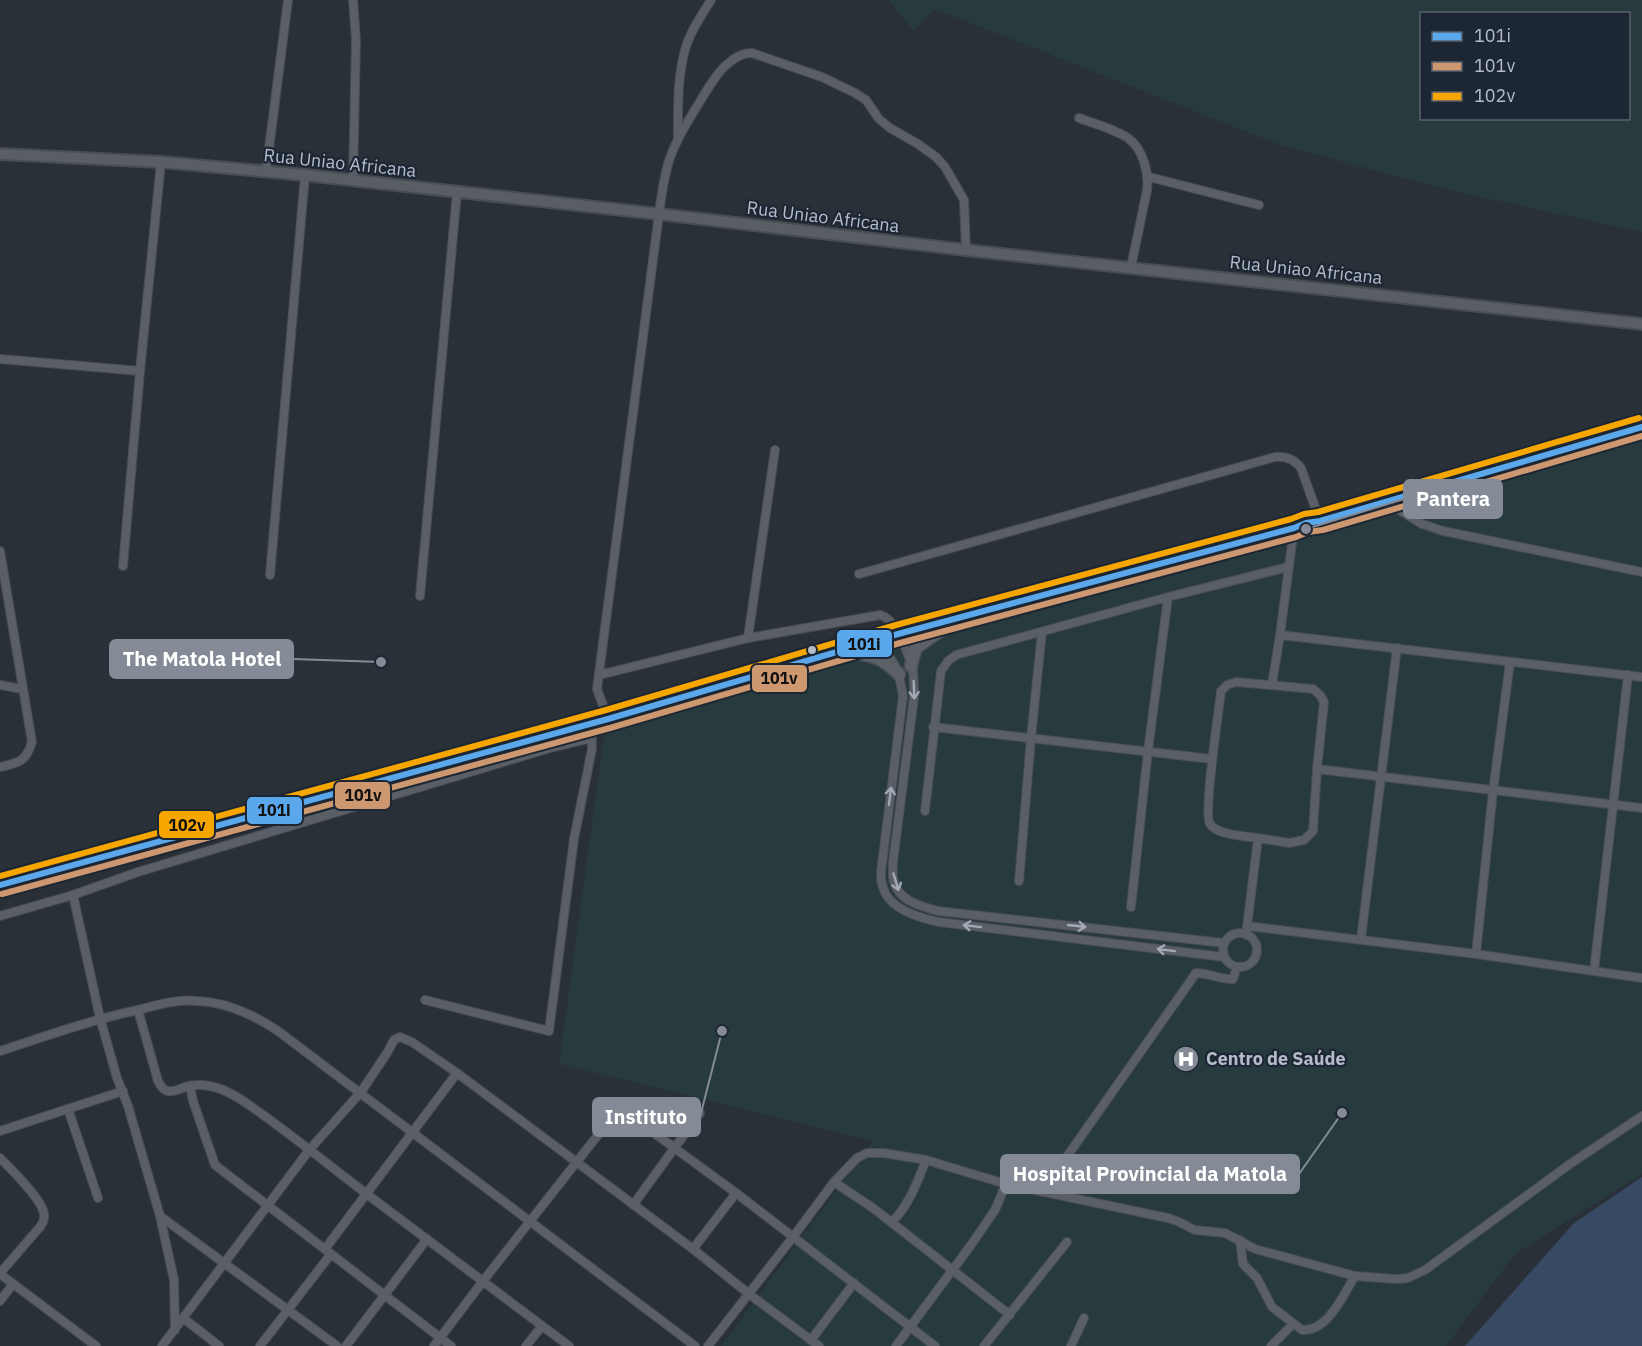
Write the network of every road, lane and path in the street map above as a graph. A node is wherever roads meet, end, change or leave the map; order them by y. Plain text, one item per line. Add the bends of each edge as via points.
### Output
1 (288, 0) edge
2 (353, 0) edge
3 (711, 0) edge
4 (1079, 118) dead end
5 (678, 140) junction
6 (0, 154) edge
7 (161, 162) junction
8 (266, 172) junction
9 (304, 175) junction
10 (1149, 177) junction
11 (352, 180) junction
12 (457, 192) junction
13 (1259, 205) dead end
14 (659, 214) junction
15 (966, 250) junction
16 (1131, 267) junction
17 (1642, 324) edge
18 (0, 359) edge
19 (140, 371) junction
20 (1642, 427) edge
21 (775, 450) dead end
22 (1386, 501) junction
23 (1320, 520) junction
24 (1293, 528) junction
25 (0, 551) edge
26 (123, 566) dead end
27 (1288, 567) junction
28 (1642, 572) edge
29 (859, 574) dead end
30 (270, 575) dead end
31 (420, 596) dead end
32 (1168, 597) junction
33 (959, 618) junction
34 (1042, 632) junction
35 (898, 634) junction
36 (1280, 635) junction
37 (748, 638) junction
38 (876, 641) junction
39 (1397, 648) junction
40 (836, 652) junction
41 (1510, 662) junction
42 (911, 666) junction
43 (899, 674) junction
44 (598, 675) junction
45 (1628, 675) junction
46 (1642, 677) edge
47 (1272, 684) junction
48 (0, 685) edge
49 (22, 689) junction
50 (608, 719) junction
51 (591, 723) junction
52 (933, 727) junction
53 (592, 738) junction
54 (1030, 738) junction
55 (1148, 752) junction
56 (1212, 759) junction
57 (0, 767) edge
58 (1317, 769) junction
59 (1382, 777) junction
60 (1494, 791) junction
61 (1613, 805) junction
62 (1642, 808) edge
63 (925, 811) dead end
64 (1258, 838) junction
65 (1019, 881) dead end
66 (0, 885) edge
67 (73, 895) junction
68 (1131, 907) dead end
69 (0, 916) edge
70 (1247, 931) junction
71 (1361, 939) junction
72 (1224, 943) junction
73 (1476, 954) junction
74 (1224, 957) junction
75 (1237, 967) junction
76 (1594, 971) junction
77 (1642, 978) edge
78 (425, 1000) dead end
79 (138, 1010) junction
80 (100, 1018) junction
81 (0, 1051) edge
82 (457, 1073) junction
83 (190, 1086) junction
84 (123, 1091) junction
85 (361, 1092) junction
86 (68, 1109) junction
87 (700, 1113) dead end
88 (1642, 1116) edge
89 (0, 1131) edge
90 (413, 1133) junction
91 (674, 1148) junction
92 (310, 1149) junction
93 (0, 1158) edge
94 (926, 1160) junction
95 (576, 1163) junction
96 (834, 1182) junction
97 (1006, 1184) junction
98 (1042, 1192) junction
99 (736, 1193) junction
100 (367, 1194) junction
101 (98, 1198) dead end
102 (633, 1205) junction
103 (267, 1206) junction
104 (160, 1216) junction
105 (531, 1221) junction
106 (892, 1222) junction
107 (793, 1237) junction
108 (427, 1239) junction
109 (1240, 1240) junction
110 (1067, 1242) dead end
111 (693, 1249) junction
112 (328, 1251) junction
113 (226, 1263) junction
114 (952, 1271) junction
115 (0, 1274) edge
116 (1355, 1276) junction
117 (483, 1281) junction
118 (854, 1283) junction
119 (13, 1284) junction
120 (748, 1294) junction
121 (384, 1295) junction
122 (0, 1301) edge
123 (288, 1310) junction
124 (1010, 1315) junction
125 (183, 1318) junction
126 (1084, 1318) dead end
127 (1293, 1324) junction
128 (542, 1326) junction
129 (911, 1327) junction
130 (175, 1330) junction
131 (440, 1337) junction
132 (811, 1340) junction
133 (96, 1346) edge
134 (162, 1346) edge
135 (219, 1346) edge
136 (260, 1346) edge
137 (337, 1346) edge
138 (346, 1346) edge
139 (434, 1346) edge
140 (450, 1346) edge
141 (526, 1346) edge
142 (569, 1346) edge
143 (694, 1346) edge
144 (708, 1346) edge
145 (819, 1346) edge
146 (896, 1346) edge
147 (935, 1346) edge
148 (984, 1346) edge
149 (1071, 1346) edge
150 (1271, 1346) edge

1 - 8 street
2 - 11 street via 356,40
3 - 5 street via 685,50 678,94
4 - 10 street via 1128,139
5 - 14 street via 667,167
5 - 15 street via 715,78 744,53 822,77 866,100 879,119 927,150 945,167 964,200
6 - 7 main road, Rua Uniao Africana
7 - 8 main road, Rua Uniao Africana
7 - 19 street
8 - 9 main road, Rua Uniao Africana
9 - 11 main road, Rua Uniao Africana
9 - 30 street
10 - 13 street
10 - 16 street
11 - 12 main road, Rua Uniao Africana
12 - 14 main road, Rua Uniao Africana
12 - 31 street
14 - 15 main road, Rua Uniao Africana
14 - 44 street
15 - 16 main road, Rua Uniao Africana
16 - 17 main road, Rua Uniao Africana
18 - 19 street
19 - 26 street
20 - 22 main road
21 - 37 street
22 - 23 main road
22 - 28 street via 1422,524 1443,531
23 - 24 main road
23 - 29 street via 1301,468 1282,456
24 - 27 street
24 - 33 main road
25 - 49 street
27 - 32 street
27 - 36 street
32 - 34 street
32 - 55 street
33 - 35 main road
33 - 42 main road via 922,642 914,652
34 - 52 street via 956,655 941,671
34 - 54 street
35 - 37 street via 886,616 880,615
35 - 38 main road
35 - 42 street
36 - 39 street
36 - 47 street
37 - 44 street
38 - 40 main road
38 - 43 street
39 - 41 street
39 - 59 street
40 - 43 main road via 878,657
40 - 50 main road
41 - 45 street
41 - 60 street
42 -> 72 street via 914,697 893,881 912,904 938,911
74 -> 43 street via 939,922 912,915 894,904 883,890 881,872 903,696
44 - 50 street via 597,689
45 - 46 street
45 - 61 street
47 - 56 street via 1236,682 1221,691
47 - 58 street via 1313,689 1324,702
48 - 49 street
49 - 57 street via 32,742 20,762
50 - 51 main road
51 - 53 street
51 - 66 main road
52 - 54 street
52 - 63 street
53 - 67 street via 138,872
53 - 78 street via 574,839 549,1031
54 - 55 street
54 - 65 street
55 - 56 street
55 - 68 street
56 - 64 street via 1209,823 1218,831
58 - 59 street
58 - 64 street via 1313,831 1304,840 1289,843
59 - 60 street
59 - 71 street
60 - 61 street
60 - 73 street
61 - 62 street
61 - 76 street
64 - 70 street
67 - 69 street
67 - 80 street
70 - 71 street
70 - 72 street
70 - 75 street via 1257,952 1248,965
71 - 73 street
72 - 74 street
73 - 76 street
74 - 75 street
75 - 98 street via 1229,980 1196,973
76 - 77 street
79 - 80 street
79 - 83 street via 162,1088 171,1092
79 - 85 street via 176,1001 198,1001 241,1011 262,1020
80 - 81 street
80 - 84 street
82 - 85 street via 412,1042 397,1037
82 - 90 street
82 - 95 street
83 - 92 street via 202,1084 222,1089
83 - 103 street via 215,1165
84 - 86 street
84 - 104 street
85 - 90 street
85 - 92 street
86 - 89 street
86 - 101 street
87 - 91 street
88 - 116 street via 1569,1164 1425,1270 1408,1278
90 - 100 street
90 - 105 street
91 - 95 street via 619,1110
91 - 99 street
91 - 102 street
92 - 100 street
92 - 103 street
93 - 115 street via 21,1179 44,1212 40,1227
94 - 96 street via 867,1153 856,1158
94 - 97 street
94 - 106 street via 911,1197
95 - 102 street
95 - 105 street
96 - 106 street
96 - 107 street
97 - 98 street
97 - 114 street via 995,1210
98 - 109 street via 1168,1218 1195,1230 1220,1232
99 - 107 street
99 - 111 street
100 - 108 street
100 - 112 street
102 - 111 street
103 - 112 street
103 - 113 street
104 - 113 street
104 - 130 street via 174,1280
105 - 117 street
105 - 143 street
106 - 114 street
107 - 118 street
107 - 120 street
108 - 117 street
108 - 121 street
109 - 116 street via 1255,1249
109 - 127 street via 1244,1264 1257,1278 1272,1307
110 - 124 street
111 - 120 street
112 - 121 street
112 - 123 street
113 - 123 street
113 - 125 street
114 - 124 street
114 - 129 street
115 - 119 street
116 - 127 street via 1321,1324 1306,1331
117 - 128 street
117 - 131 street
118 - 129 street
118 - 132 street
119 - 122 street
119 - 133 street
120 - 132 street
120 - 144 street
121 - 131 street
121 - 138 street
123 - 136 street
123 - 137 street
124 - 148 street
125 - 130 street
125 - 135 street
126 - 149 street
127 - 150 street
128 - 141 street
128 - 142 street
129 - 146 street
129 - 147 street
130 - 134 street
131 - 139 street
131 - 140 street
132 - 145 street

